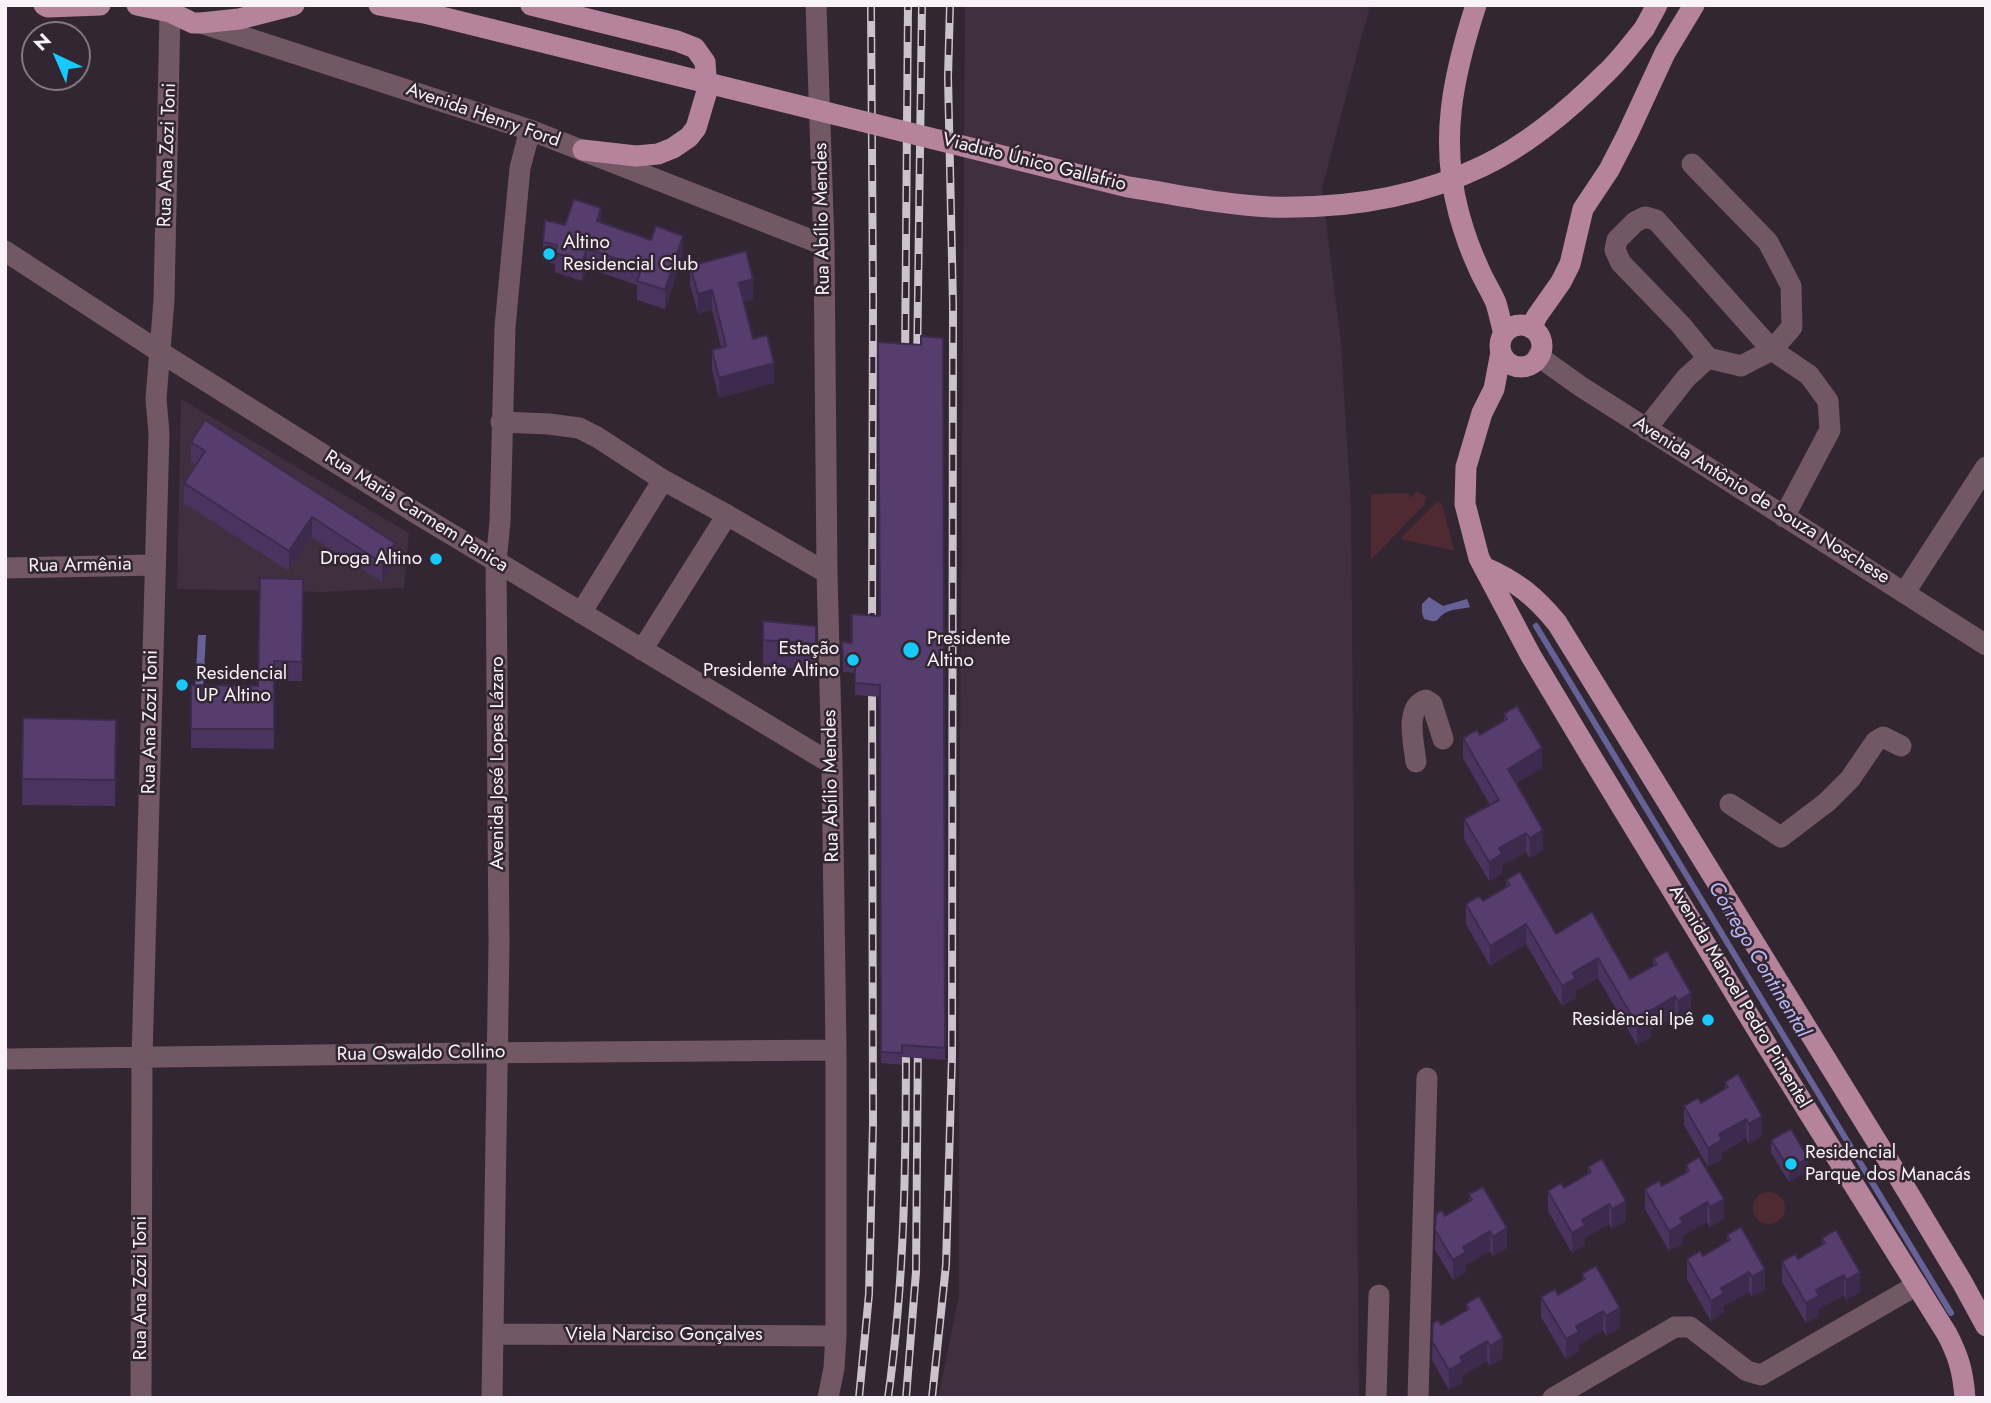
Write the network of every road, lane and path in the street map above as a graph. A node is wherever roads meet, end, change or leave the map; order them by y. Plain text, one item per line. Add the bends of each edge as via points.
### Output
1 (44, 5) edge
2 (100, 5) edge
3 (136, 5) edge
4 (294, 5) edge
5 (379, 5) edge
6 (531, 5) edge
7 (816, 5) edge
8 (1476, 5) edge
9 (1657, 5) edge
10 (1694, 5) edge
11 (171, 9) edge
12 (197, 23) junction
13 (171, 46) junction
14 (530, 130) junction
15 (583, 150) junction
16 (1692, 163) dead end
17 (824, 245) junction
18 (5, 251) edge
19 (1514, 335) junction
20 (1772, 350) junction
21 (160, 352) junction
22 (1538, 356) junction
23 (1708, 358) junction
24 (1519, 367) junction
25 (1494, 389) junction
26 (501, 422) junction
27 (1646, 429) junction
28 (1986, 467) edge
29 (663, 480) junction
30 (727, 515) junction
31 (1784, 517) junction
32 (496, 562) junction
33 (155, 565) junction
34 (1484, 567) junction
35 (5, 568) edge
36 (827, 573) junction
37 (1905, 592) junction
38 (1533, 595) junction
39 (1501, 599) junction
40 (581, 612) junction
41 (1986, 645) edge
42 (642, 650) junction
43 (1443, 739) dead end
44 (1901, 746) dead end
45 (1416, 762) dead end
46 (832, 764) junction
47 (1730, 804) dead end
48 (836, 1050) junction
49 (497, 1053) junction
50 (5, 1059) edge
51 (142, 1059) junction
52 (1427, 1078) dead end
53 (1917, 1285) junction
54 (1379, 1295) dead end
55 (1986, 1326) edge
56 (493, 1334) junction
57 (836, 1336) junction
58 (141, 1398) edge
59 (492, 1398) edge
60 (828, 1398) edge
61 (1376, 1398) edge
62 (1418, 1398) edge
63 (1553, 1398) edge
64 (1965, 1398) edge

1 - 2 main road
3 - 11 main road, Avenida Henry Ford
4 - 12 main road via 239,19
5 - 9 main road, Viaduto Único Gallafrio, bridge via 1128,187 1287,207 1369,202 1483,166 1581,97 1644,29
6 - 15 main road via 677,41 695,48 705,62 707,91 689,137 658,154
7 - 17 street, Rua Abílio Mendes
8 - 19 main road via 1452,94 1449,167 1459,215 1478,269
10 - 19 main road via 1665,53 1609,170 1583,209 1561,282 1537,316
11 - 12 main road, Avenida Henry Ford
11 - 13 street, Rua Ana Zozi Toni
12 - 13 street
12 - 14 street, Avenida Henry Ford
13 - 21 street, Rua Ana Zozi Toni
14 - 15 street, Avenida Henry Ford
14 - 26 street, Avenida José Lopes Lázaro via 517,194
15 - 17 street, Avenida Henry Ford
16 - 20 street via 1768,242 1791,286 1792,327
17 - 36 street, Rua Abílio Mendes
18 - 21 street, Rua Maria Carmem Panica
19 - 22 main road via 1536,332 1541,344
19 - 24 main road via 1508,362
19 - 25 main road, Avenida Manoel Pedro Pimentel
20 - 23 street via 1741,366
20 - 23 street via 1656,220 1645,217 1634,222 1617,240 1615,250 1621,263
20 - 31 street via 1809,375 1828,401 1830,430
21 - 32 street, Rua Maria Carmem Panica
21 - 33 street, Rua Ana Zozi Toni
22 - 24 main road
22 - 27 street, Avenida Antônio de Souza Noschese
23 - 27 street
24 - 25 main road, Avenida Manoel Pedro Pimentel
25 - 34 main road, Avenida Manoel Pedro Pimentel via 1466,467 1465,504
26 - 29 street via 579,428
26 - 32 street, Avenida José Lopes Lázaro
27 - 31 street, Avenida Antônio de Souza Noschese
28 - 37 street
29 - 30 street
29 - 40 street
30 - 36 street
30 - 42 street
31 - 37 street, Avenida Antônio de Souza Noschese
32 - 40 street, Rua Maria Carmem Panica
32 - 49 street, Avenida José Lopes Lázaro
33 - 35 street, Rua Armênia
33 - 51 street, Rua Ana Zozi Toni
34 - 38 main road, Avenida Manoel Pedro Pimentel
34 - 39 main road, Avenida Manoel Pedro Pimentel
36 - 46 street, Rua Abílio Mendes
37 - 41 street, Avenida Antônio de Souza Noschese
38 - 39 main road
38 - 55 main road, Avenida Manoel Pedro Pimentel via 1564,635 1906,1188
39 - 53 main road, Avenida Manoel Pedro Pimentel via 1592,758
40 - 42 street, Rua Maria Carmem Panica
42 - 46 street, Rua Maria Carmem Panica
43 - 45 street via 1432,704 1421,701 1413,720
44 - 47 street via 1883,737 1876,740 1850,779 1781,837
46 - 48 street, Rua Abílio Mendes
48 - 49 street, Rua Oswaldo Collino
48 - 57 street, Rua Abílio Mendes
49 - 51 street, Rua Oswaldo Collino
49 - 56 street, Avenida José Lopes Lázaro
50 - 51 street, Rua Oswaldo Collino
51 - 58 street, Rua Ana Zozi Toni
52 - 62 street
53 - 63 street via 1761,1375 1747,1371 1690,1327 1675,1327
53 - 64 main road, Avenida Manoel Pedro Pimentel via 1955,1350 1964,1375
54 - 61 street
56 - 57 street, Viela Narciso Gonçalves
56 - 59 street, Avenida José Lopes Lázaro
57 - 60 street, Rua Abílio Mendes

